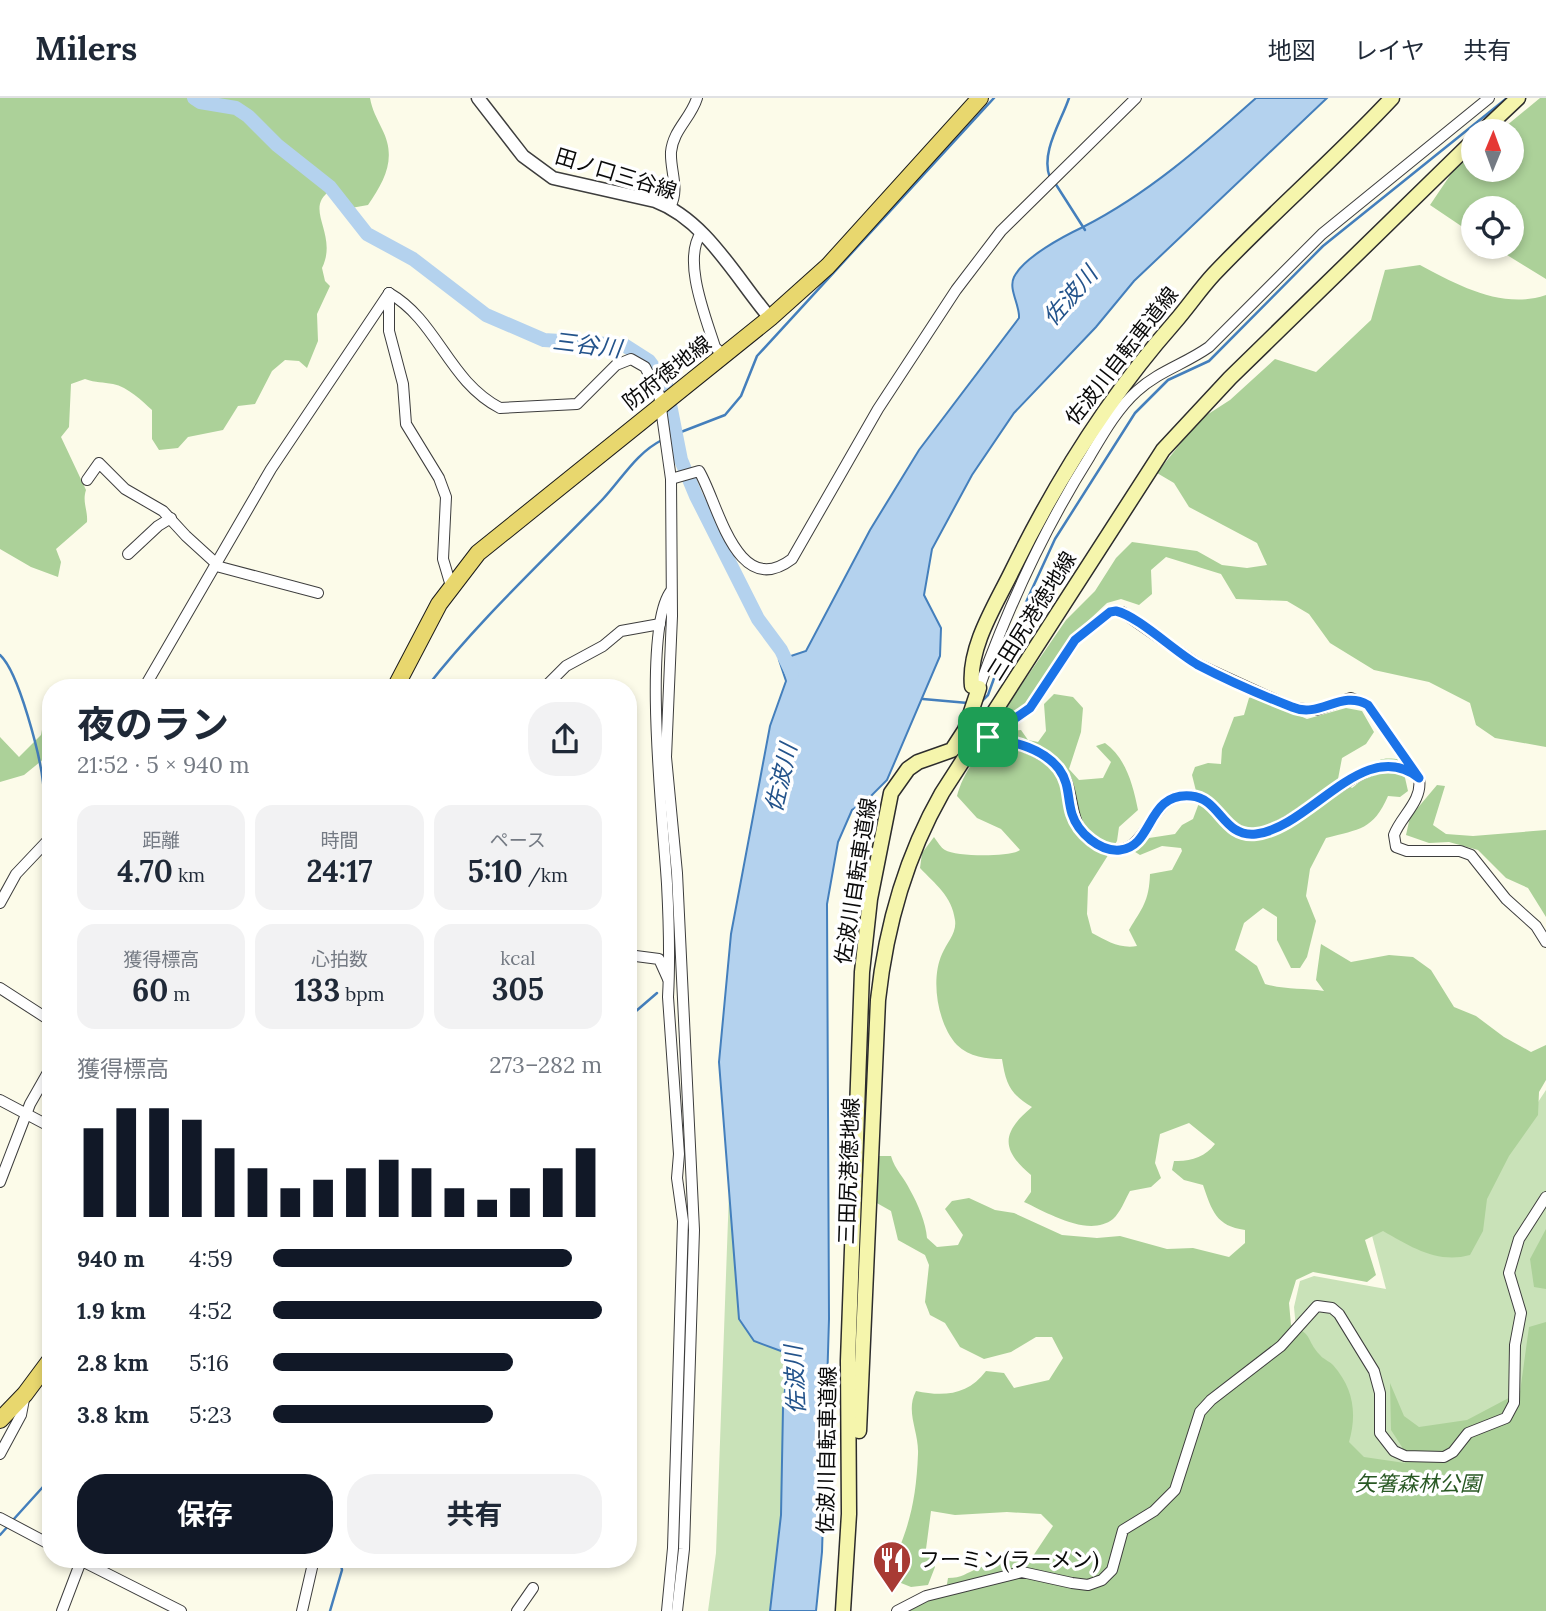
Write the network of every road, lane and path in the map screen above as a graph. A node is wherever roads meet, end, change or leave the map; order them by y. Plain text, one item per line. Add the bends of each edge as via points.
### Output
1 (478, 98) edge
2 (698, 98) edge
3 (980, 98) edge
4 (1136, 98) edge
5 (1392, 98) edge
6 (1489, 98) edge
7 (1518, 98) edge
8 (1496, 119) edge
9 (1461, 153) edge
10 (670, 207) junction
11 (701, 233) junction
12 (389, 293) junction
13 (770, 318) junction
14 (723, 355) junction
15 (667, 399) junction
16 (676, 478) junction
17 (87, 480) dead end
18 (171, 518) junction
19 (128, 554) dead end
20 (216, 563) junction
21 (451, 586) junction
22 (672, 590) junction
23 (318, 593) dead end
24 (660, 624) junction
25 (149, 679) edge
26 (400, 679) edge
27 (553, 679) edge
28 (978, 691) junction
29 (970, 715) junction
30 (986, 732) junction
31 (1419, 778) junction
32 (42, 847) edge
33 (0, 903) edge
34 (1546, 942) edge
35 (637, 956) edge
36 (670, 985) junction
37 (0, 988) edge
38 (42, 1015) edge
39 (683, 1027) junction
40 (42, 1085) edge
41 (0, 1100) edge
42 (27, 1115) junction
43 (42, 1122) edge
44 (863, 1145) junction
45 (691, 1164) junction
46 (0, 1182) edge
47 (1546, 1197) edge
48 (681, 1201) junction
49 (848, 1361) junction
50 (42, 1371) edge
51 (858, 1389) junction
52 (25, 1394) junction
53 (850, 1414) junction
54 (0, 1420) edge
55 (0, 1454) edge
56 (0, 1518) edge
57 (42, 1540) edge
58 (77, 1568) edge
59 (96, 1568) edge
60 (312, 1568) edge
61 (533, 1588) dead end
62 (62, 1611) edge
63 (181, 1611) edge
64 (302, 1611) edge
65 (517, 1611) edge
66 (667, 1611) edge
67 (677, 1611) edge
68 (843, 1611) edge
69 (850, 1611) edge
70 (897, 1611) edge

1 - 10 street, 田ノ口三谷線 via 523,156 553,178
2 - 10 street via 673,140 675,200
3 - 13 main road, 防府徳地線 via 828,266
4 - 16 street via 1001,231 956,290 878,410 792,559 771,568 747,563 731,540 699,471
5 - 28 main road, 佐波川自転車道線 via 1213,275 1110,400 1054,488 996,603 973,668 972,685
6 - 28 street via 1322,234 1209,347 1161,371 1134,393 1062,501 1000,628
7 - 8 main road
9 - 30 main road, 三田尻港徳地線 via 1230,378 1163,450
10 - 11 street, 田ノ口三谷線
11 - 13 street, 田ノ口三谷線
11 - 14 street via 694,250 695,275 715,347
12 - 15 street via 422,321 459,376 500,408 577,404 621,360 631,359 645,367
12 - 20 street via 271,469
12 - 21 street via 390,331 403,384 406,424 446,497 443,559
13 - 14 main road, 防府徳地線
14 - 15 main road, 防府徳地線
15 - 16 street
15 - 21 main road, 防府徳地線 via 478,553
16 - 22 street
17 - 18 street via 99,463 125,489
18 - 19 street
18 - 20 street
20 - 23 street
20 - 25 street
21 - 26 main road, 防府徳地線
22 - 24 street
22 - 39 street via 666,757 677,873
24 - 27 street via 621,631
24 - 36 street via 656,740
28 - 29 main road, 佐波川自転車道線
29 - 30 street
29 - 44 main road, 佐波川自転車道線 via 952,750 908,769 891,793 870,899 863,972
30 - 31 street via 1030,708 1075,640 1116,611 1197,664 1293,708 1316,710 1341,700 1360,700
30 - 31 street via 1023,744 1057,767 1067,782 1071,813 1080,829 1105,848 1121,850 1140,839 1161,804 1179,796 1209,802 1231,829 1257,834 1291,821 1355,777 1383,766 1406,768
30 - 44 main road, 三田尻港徳地線 via 942,793 913,849 888,929
31 - 34 street via 1415,800 1394,835 1396,848 1471,855
32 - 33 street via 16,874
35 - 36 street via 659,959
36 - 39 street
36 - 48 street
37 - 38 street
39 - 45 street
40 - 42 street
41 - 42 street
42 - 43 street
42 - 46 street
44 - 49 main road, 佐波川自転車道線
44 - 51 main road, 三田尻港徳地線
45 - 48 street
45 - 67 street via 694,1230 688,1455
47 - 70 street via 1519,1239 1509,1273 1521,1314 1515,1345 1514,1403 1506,1418 1468,1433 1453,1452 1444,1457 1405,1456 1394,1451 1380,1433 1380,1393 1374,1371 1339,1314 1317,1306 1281,1346 1200,1412 1175,1490 1154,1511 1123,1530 1112,1570 1102,1580 1088,1585 1022,1572 926,1596
48 - 66 street via 673,1548
49 - 51 street
49 - 53 main road, 佐波川自転車道線
50 - 52 main road
51 - 53 street
51 - 69 main road, 三田尻港徳地線
52 - 54 main road
52 - 55 street via 21,1415
53 - 68 main road, 佐波川自転車道線
56 - 57 street
58 - 62 street
59 - 63 street
60 - 64 street
61 - 65 street

